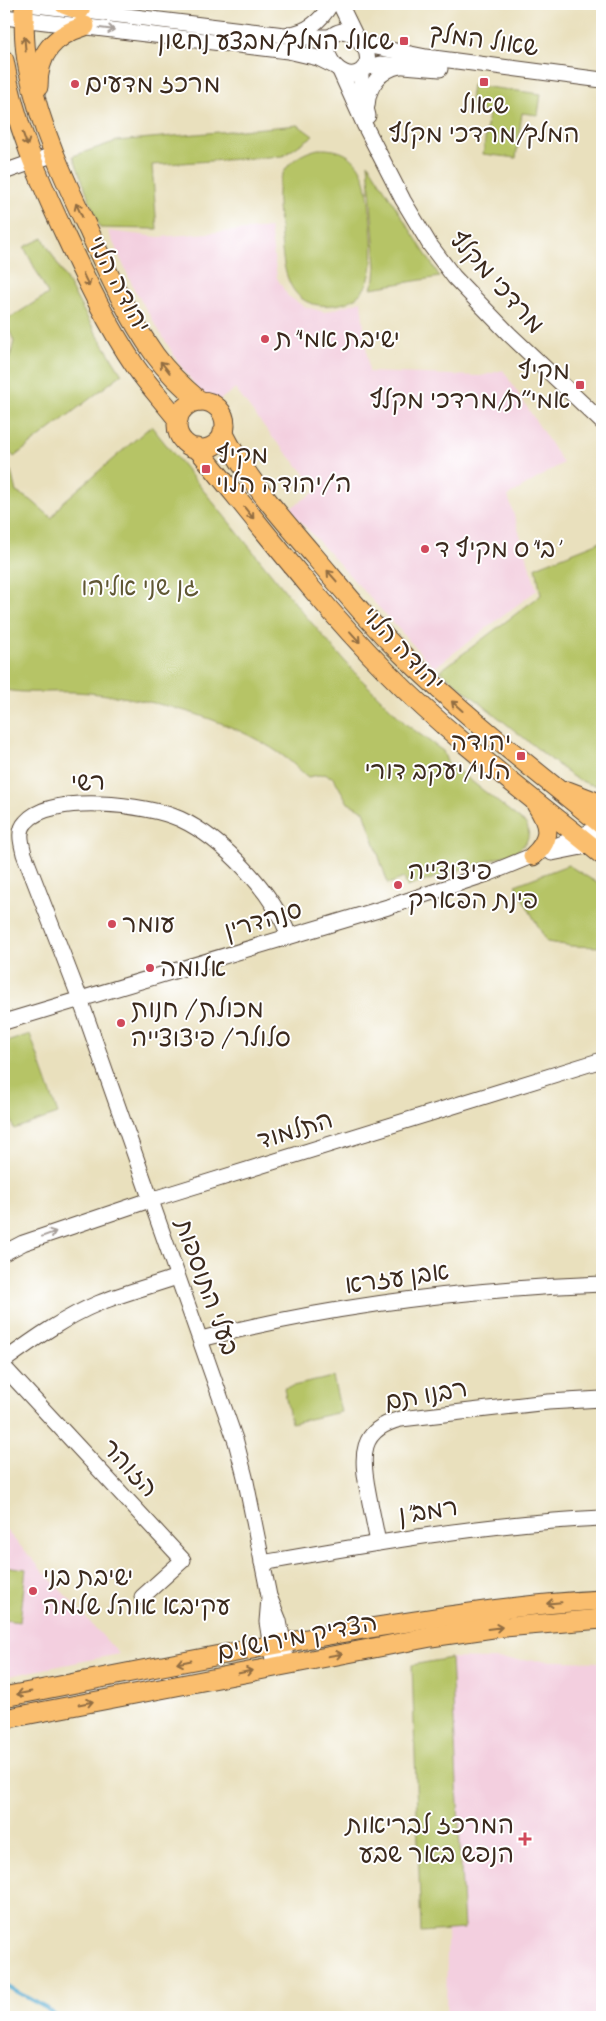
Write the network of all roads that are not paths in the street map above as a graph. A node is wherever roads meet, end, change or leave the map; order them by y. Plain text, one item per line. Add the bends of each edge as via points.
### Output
1 (330, 4) edge
2 (335, 4) edge
3 (340, 4) edge
4 (25, 9) edge
5 (77, 13) edge
6 (4, 17) edge
7 (278, 34) junction
8 (331, 36) junction
9 (359, 41) junction
10 (4, 61) edge
11 (405, 65) junction
12 (338, 69) junction
13 (363, 70) junction
14 (602, 80) edge
15 (602, 90) edge
16 (37, 104) junction
17 (366, 110) junction
18 (55, 154) junction
19 (382, 155) junction
20 (34, 162) junction
21 (4, 172) edge
22 (200, 401) junction
23 (178, 420) junction
24 (602, 422) edge
25 (223, 432) junction
26 (197, 448) junction
27 (548, 782) junction
28 (533, 798) junction
29 (602, 804) edge
30 (602, 826) edge
31 (594, 845) edge
32 (533, 856) junction
33 (289, 936) junction
34 (80, 999) junction
35 (4, 1022) edge
36 (602, 1060) edge
37 (150, 1200) junction
38 (4, 1253) edge
39 (176, 1278) junction
40 (602, 1284) edge
41 (201, 1339) junction
42 (4, 1361) edge
43 (4, 1367) edge
44 (602, 1398) edge
45 (602, 1518) edge
46 (378, 1543) junction
47 (262, 1562) junction
48 (142, 1597) dead end
49 (602, 1600) edge
50 (602, 1618) edge
51 (276, 1644) junction
52 (280, 1665) junction
53 (4, 1697) edge
54 (4, 1719) edge

1 - 7 street via 326,12 306,29
2 - 8 street
3 - 9 street
4 - 5 street
4 - 6 street
16 -> 4 main road, יהודה הלוי via 25,47
5 - 7 street
5 -> 12 street via 288,51 318,58
5 - 16 main road via 72,30 48,48 39,70
7 - 8 street via 317,39
8 - 9 street via 342,31
8 - 12 street via 327,51
9 - 13 street via 368,58
9 - 14 street, שאול המלך via 426,57
10 -> 20 main road, יהודה הלוי via 17,116
11 - 13 street, שאול המלך via 380,64
11 - 15 street, שאול המלך
11 - 17 street via 384,72 377,79 371,87
12 - 13 street via 350,75
12 - 19 street, מרדכי מקלף
13 - 17 street, מרדכי מקלף via 361,89
16 - 18 main road, יהודה הלוי
17 - 19 street, מרדכי מקלף
18 - 20 street
22 -> 18 main road, יהודה הלוי via 169,372 134,321 103,263
19 - 24 street, מרדכי מקלף via 416,223 454,277
20 - 21 street
20 -> 23 main road, יהודה הלוי via 53,210 114,333
22 - 23 main road via 186,407
22 - 25 main road via 211,403 219,410 224,421
23 - 26 main road via 181,438
25 - 26 main road via 215,444
27 -> 25 main road, יהודה הלוי via 404,657 254,485
26 -> 28 main road, יהודה הלוי via 268,538 388,673 466,744
27 - 29 main road
27 - 30 main road, יהודה הלוי
28 - 31 main road, יהודה הלוי
28 - 32 main road via 548,831 544,844
30 - 31 street, סנהדרין
31 - 32 street, סנהדרין
32 - 33 street, סנהדרין via 388,907
33 - 34 street, סנהדרין
33 - 34 street, רשי via 281,917 254,879 233,856 198,828 164,812 140,807 82,804 50,808 25,822 21,839 36,887
34 - 35 street, סנהדרין
34 - 37 street, בעלי התוספות
36 - 37 street, התלמוד
38 -> 37 street, התלמוד via 32,1240
37 - 39 street, בעלי התוספות
39 - 41 street, בעלי התוספות
39 - 42 street via 100,1302 49,1329
40 - 41 street, אבן עזרא via 468,1292 398,1301 303,1316
41 - 47 street, בעלי התוספות via 238,1450
43 - 48 street, הזוהר via 183,1560
44 - 46 street, רבנו תם via 401,1419 376,1429 364,1451 364,1475
45 - 46 street, רמב"ן via 502,1526
46 - 47 street, רמב"ן
47 - 51 street, בעלי התוספות via 269,1596 279,1622
49 -> 51 main road, הצדיק מירושלים via 491,1609
52 -> 50 main road, הצדיק מירושלים via 431,1637
51 - 52 street, בעלי התוספות
51 -> 53 main road, הצדיק מירושלים
54 -> 52 main road, הצדיק מירושלים

